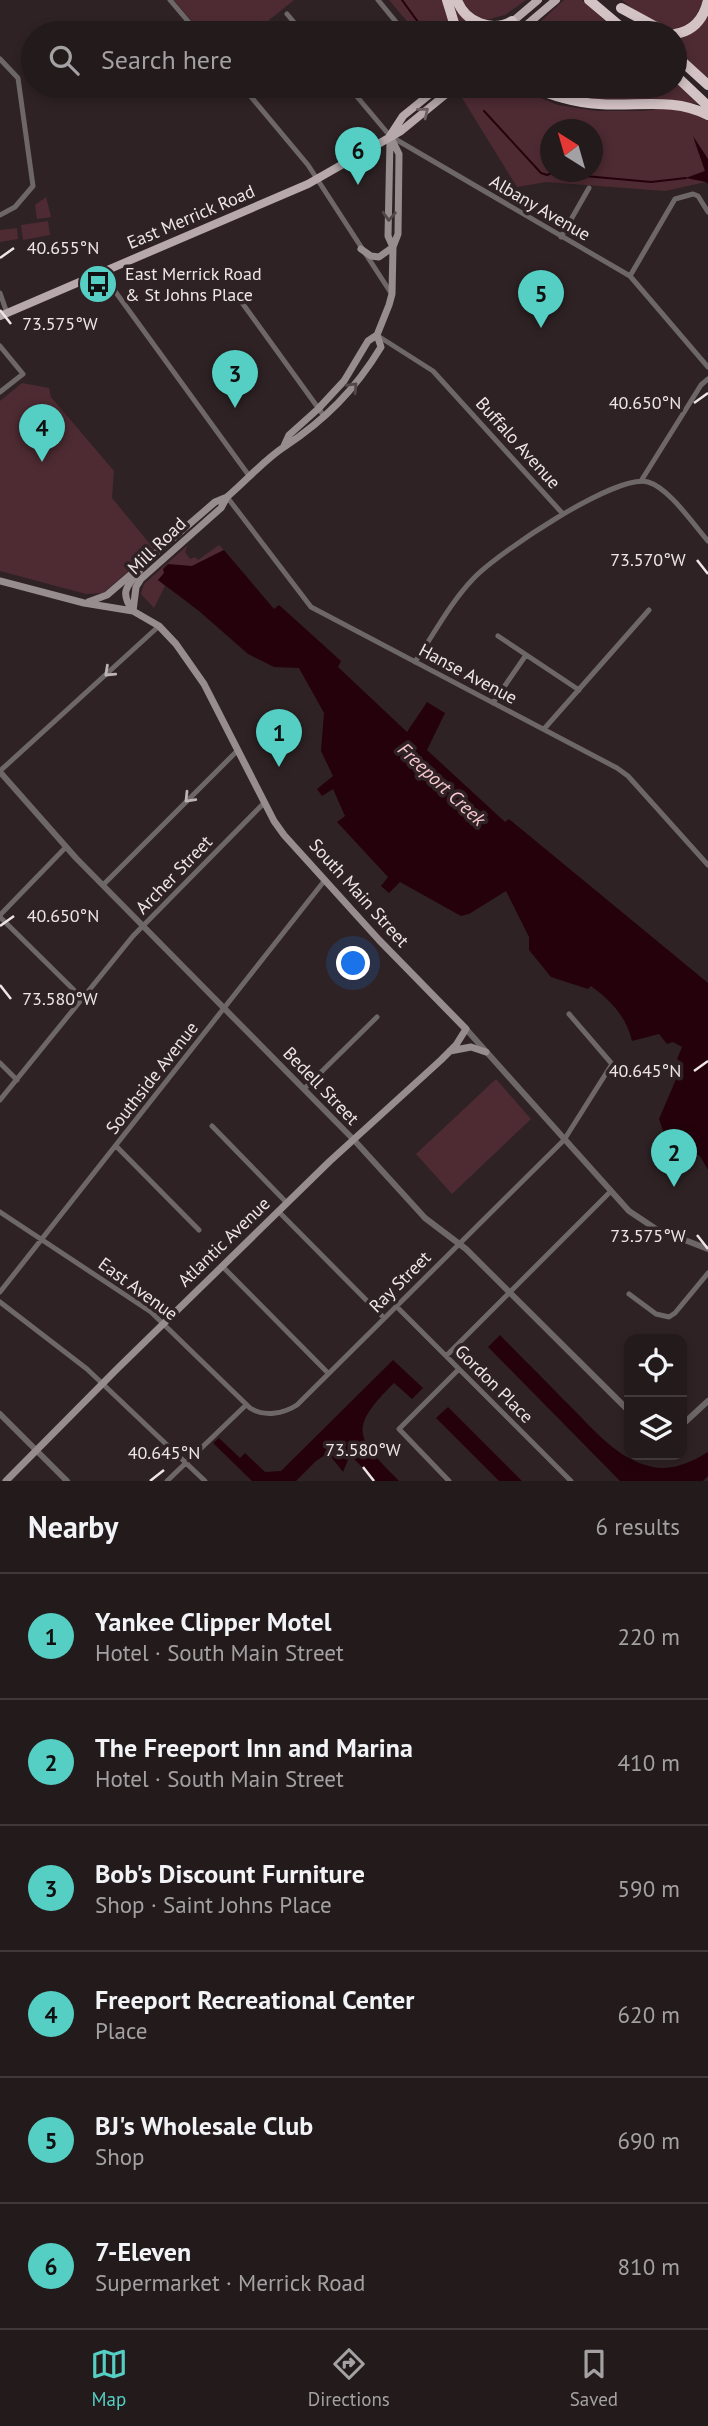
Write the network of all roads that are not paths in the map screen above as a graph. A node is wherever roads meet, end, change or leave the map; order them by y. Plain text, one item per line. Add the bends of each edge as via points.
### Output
1 (170, 0) edge
2 (377, 0) edge
3 (447, 0) edge
4 (457, 0) edge
5 (538, 0) edge
6 (556, 0) edge
7 (589, 0) edge
8 (612, 0) edge
9 (708, 0) edge
10 (621, 8) junction
11 (287, 14) dead end
12 (188, 21) edge
13 (293, 21) edge
14 (395, 21) edge
15 (453, 21) edge
16 (475, 21) edge
17 (512, 21) edge
18 (532, 21) edge
19 (612, 21) edge
20 (636, 21) edge
21 (645, 21) edge
22 (687, 30) edge
23 (0, 59) edge
24 (687, 66) edge
25 (708, 85) edge
26 (687, 86) edge
27 (252, 98) edge
28 (358, 98) edge
29 (425, 98) edge
30 (441, 98) edge
31 (566, 98) edge
32 (708, 106) edge
33 (708, 114) edge
34 (390, 136) junction
35 (317, 179) junction
36 (589, 188) dead end
37 (708, 212) edge
38 (0, 215) edge
39 (561, 237) junction
40 (393, 247) junction
41 (361, 249) junction
42 (101, 272) junction
43 (630, 276) junction
44 (0, 293) edge
45 (392, 294) junction
46 (240, 300) dead end
47 (4, 314) edge
48 (377, 335) junction
49 (0, 346) edge
50 (708, 367) edge
51 (708, 379) edge
52 (0, 392) edge
53 (318, 409) junction
54 (324, 416) junction
55 (284, 447) junction
56 (250, 477) junction
57 (642, 481) junction
58 (227, 497) junction
59 (563, 514) junction
60 (708, 541) edge
61 (146, 562) junction
62 (0, 581) edge
63 (84, 603) junction
64 (649, 610) dead end
65 (133, 611) junction
66 (159, 626) junction
67 (498, 636) dead end
68 (526, 655) junction
69 (415, 662) junction
70 (579, 690) junction
71 (494, 703) junction
72 (544, 729) junction
73 (238, 750) junction
74 (0, 771) edge
75 (265, 802) junction
76 (66, 847) junction
77 (708, 865) edge
78 (325, 880) junction
79 (103, 885) junction
80 (0, 916) edge
81 (144, 926) junction
82 (83, 999) junction
83 (225, 1008) junction
84 (569, 1014) dead end
85 (377, 1017) dead end
86 (466, 1029) junction
87 (450, 1051) junction
88 (486, 1052) junction
89 (0, 1063) edge
90 (17, 1080) junction
91 (304, 1089) junction
92 (0, 1100) edge
93 (212, 1126) dead end
94 (354, 1140) junction
95 (564, 1140) junction
96 (116, 1146) junction
97 (611, 1191) junction
98 (287, 1203) junction
99 (278, 1211) junction
100 (0, 1212) edge
101 (200, 1230) dead end
102 (42, 1240) junction
103 (458, 1244) junction
104 (708, 1249) edge
105 (222, 1266) junction
106 (708, 1273) edge
107 (0, 1292) edge
108 (509, 1292) junction
109 (629, 1294) dead end
110 (0, 1302) edge
111 (396, 1306) junction
112 (384, 1318) junction
113 (164, 1323) junction
114 (446, 1356) junction
115 (459, 1369) junction
116 (328, 1374) junction
117 (103, 1383) junction
118 (708, 1402) edge
119 (246, 1405) junction
120 (624, 1406) edge
121 (0, 1414) edge
122 (687, 1421) edge
123 (37, 1451) junction
124 (186, 1463) junction
125 (6, 1481) edge
126 (67, 1481) edge
127 (167, 1481) edge
128 (205, 1481) edge
129 (449, 1481) edge
130 (571, 1481) edge

1 - 12 street
2 - 14 street
3 - 15 highway
4 - 16 highway
5 - 17 main road
6 - 18 main road
7 - 19 highway
8 - 10 highway
9 - 22 highway via 699,22
10 - 20 highway
10 - 21 highway
11 - 13 street
23 - 38 street via 18,78 33,186 15,207
24 - 25 highway
26 - 32 highway
27 - 35 street
28 - 34 street, Albany Avenue
29 - 34 main road via 403,116
34 -> 30 main road, East Merrick Road
31 - 33 highway via 607,105 677,103
34 - 35 main road, East Merrick Road
34 - 39 street, Albany Avenue
34 - 40 main road, Mill Road via 388,236
35 - 41 street
35 - 42 main road, East Merrick Road
36 - 39 street
37 - 43 street via 693,194 675,199
39 - 43 street, Albany Avenue
40 - 41 main road via 379,257
40 - 45 main road, Mill Road
41 - 45 street
42 - 47 main road, East Merrick Road
42 - 56 street
43 - 50 street, Albany Avenue
44 - 47 street
45 - 48 main road, Mill Road
46 - 53 street
48 - 53 main road, Mill Road
54 -> 48 main road, Mill Road via 362,379 381,347
48 - 59 street, Buffalo Avenue via 433,371
49 - 52 street via 23,374
51 - 57 street
53 - 54 street
53 - 55 main road, Mill Road via 289,435
54 - 55 main road, Mill Road
55 - 56 main road, Mill Road
56 - 58 main road, Mill Road
57 - 59 street, Buffalo Avenue
57 - 60 street via 662,489
58 - 61 main road, Mill Road via 215,502
58 - 65 main road, Mill Road via 221,508 141,579
58 - 69 street, Hanse Avenue via 311,607
59 - 69 street via 475,576
61 - 63 main road, Mill Road via 107,596
61 - 65 main road, Mill Road via 125,592
62 - 63 main road, South Main Street
63 - 65 main road, South Main Street
64 - 70 street
65 - 66 main road, South Main Street
66 - 73 main road, South Main Street via 204,684
66 -> 74 street
67 - 68 street
68 - 70 street
68 - 71 street
69 - 71 street, Hanse Avenue
70 - 72 street
71 - 72 street, Hanse Avenue
72 - 77 street, Hanse Avenue via 628,776
73 - 75 main road, South Main Street
73 -> 79 street
74 - 76 street, Bedell Street
75 - 78 main road, South Main Street via 284,835
75 - 81 street, Archer Street
76 - 79 street, Bedell Street
76 - 80 street
78 - 83 street, Southside Avenue
78 - 86 main road, South Main Street
79 - 81 street, Bedell Street
80 - 82 street
81 - 82 street, Archer Street
81 - 83 street, Bedell Street
82 - 90 street, Archer Street
83 - 91 street, Bedell Street
83 - 96 street, Southside Avenue
84 - 95 street, Ray Street via 612,1063
85 - 91 street
86 - 87 main road, Atlantic Avenue
86 - 88 street, South Main Street
87 - 88 main road via 471,1047
87 - 94 main road, Atlantic Avenue
88 - 95 street, South Main Street
89 - 90 street
90 - 92 street, Archer Street
91 - 94 street, Bedell Street
93 - 98 street
94 - 98 main road, Atlantic Avenue
94 - 103 street, Bedell Street via 425,1218
95 - 97 street, South Main Street
95 - 103 street, Ray Street
96 - 101 street
96 - 102 street, Southside Avenue
97 - 104 street, South Main Street via 656,1229
97 - 108 street
98 - 99 main road, Atlantic Avenue
99 - 105 main road, Atlantic Avenue
99 - 112 street
100 - 102 street, East Avenue
102 - 107 street, Southside Avenue
102 - 113 street, East Avenue
103 - 108 street, Bedell Street
103 - 111 street, Ray Street
105 - 113 main road, Atlantic Avenue
105 - 116 street
106 - 109 street via 669,1317 656,1314
108 - 114 street
108 - 120 street, Bedell Street
110 - 117 street
111 - 112 street, Ray Street
111 - 114 street, Gordon Place
112 - 116 street, Ray Street
113 - 117 main road, Atlantic Avenue
113 - 119 street, East Avenue
114 - 115 street, Gordon Place
115 - 129 street via 399,1429
115 - 130 street, Gordon Place
116 - 119 street, Ray Street via 286,1411 258,1413
117 - 123 main road, Atlantic Avenue
117 - 124 street
118 - 122 street
119 - 124 street
121 - 123 street
123 - 125 main road, Atlantic Avenue
123 - 126 street
124 - 127 street
124 - 128 street

